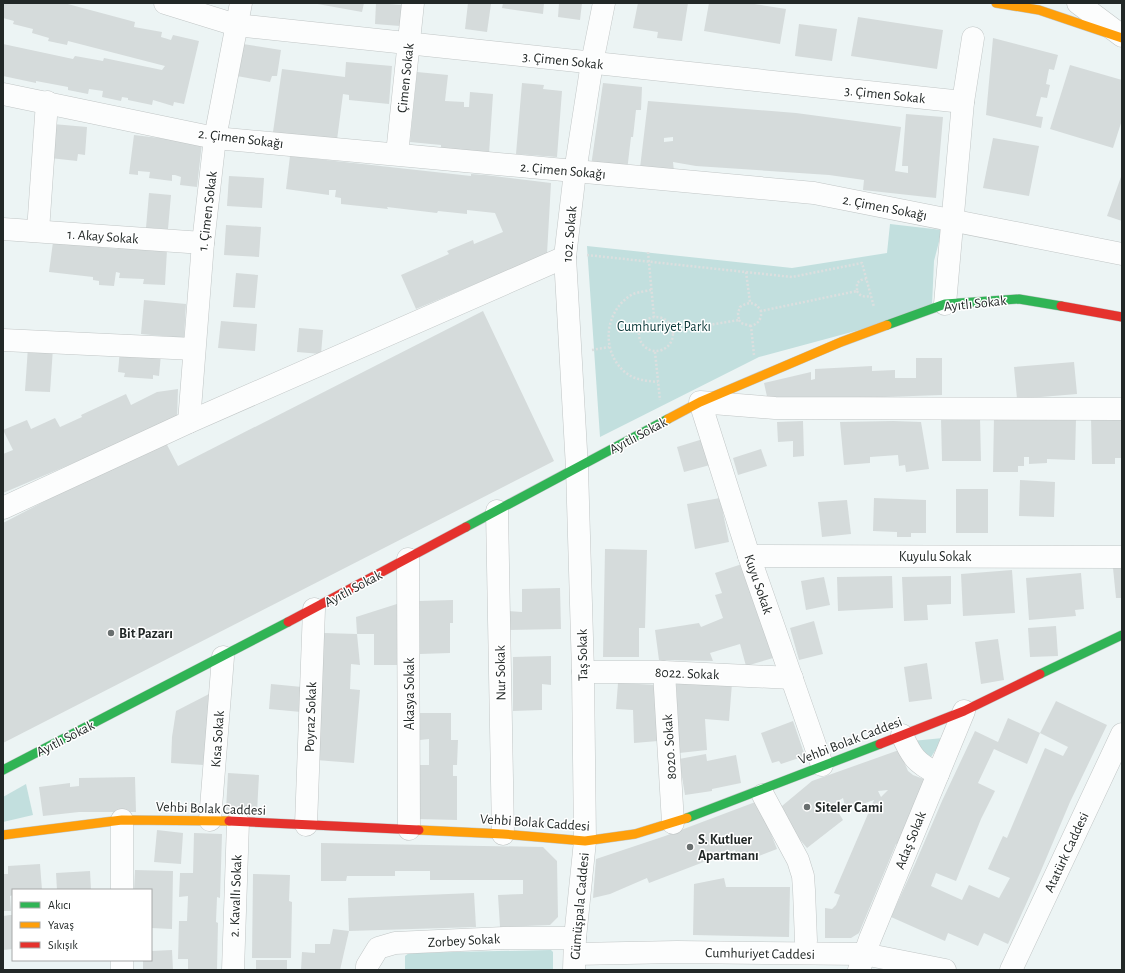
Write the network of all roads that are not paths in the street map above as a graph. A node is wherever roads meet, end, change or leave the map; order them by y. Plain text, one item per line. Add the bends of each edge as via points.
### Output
1 (165, 3) edge
2 (241, 3) edge
3 (413, 3) edge
4 (604, 3) edge
5 (996, 3) edge
6 (1078, 3) edge
7 (236, 25) junction
8 (1122, 37) edge
9 (973, 38) dead end
10 (408, 43) junction
11 (592, 63) junction
12 (3, 94) edge
13 (47, 102) junction
14 (963, 102) junction
15 (216, 138) junction
16 (397, 154) junction
17 (574, 172) junction
18 (952, 220) junction
19 (3, 229) edge
20 (38, 231) junction
21 (203, 243) junction
22 (1122, 254) edge
23 (573, 256) junction
24 (945, 304) junction
25 (1122, 317) edge
26 (3, 340) edge
27 (194, 349) junction
28 (700, 402) junction
29 (1122, 409) edge
30 (189, 422) junction
31 (577, 468) junction
32 (3, 508) edge
33 (497, 512) junction
34 (749, 556) junction
35 (1122, 557) edge
36 (408, 559) junction
37 (314, 609) junction
38 (1122, 635) edge
39 (223, 657) junction
40 (583, 672) junction
41 (664, 672) junction
42 (792, 678) junction
43 (964, 711) junction
44 (902, 735) junction
45 (1121, 736) edge
46 (822, 765) junction
47 (3, 770) edge
48 (938, 774) junction
49 (763, 795) dead end
50 (122, 820) junction
51 (210, 820) junction
52 (238, 822) junction
53 (673, 823) junction
54 (306, 825) junction
55 (409, 829) junction
56 (503, 834) junction
57 (3, 835) edge
58 (585, 841) junction
59 (122, 889) edge
60 (806, 941) dead end
61 (575, 954) edge
62 (862, 962) edge
63 (233, 970) edge
64 (367, 970) edge
65 (944, 970) edge
66 (1011, 970) edge

1 - 7 street, 3. Çimen Sokak
2 - 7 street, 1. Çimen Sokak
3 - 10 street, Çimen Sokak
4 - 11 street, 102. Sokak
5 - 8 street via 1039,10
6 - 8 street
7 - 10 street, 3. Çimen Sokak
7 - 15 street, 1. Çimen Sokak
9 - 14 street
10 - 11 street, 3. Çimen Sokak
10 - 16 street, Çimen Sokak
11 - 14 street, 3. Çimen Sokak
11 - 17 street, 102. Sokak
12 - 13 street, 2. Çimen Sokağı
13 - 15 street, 2. Çimen Sokağı
13 - 20 street
14 - 18 street
15 - 16 street, 2. Çimen Sokağı
15 - 21 street, 1. Çimen Sokak
16 - 17 street, 2. Çimen Sokağı
17 - 18 street, 2. Çimen Sokağı via 814,193
17 - 23 street, 102. Sokak
18 - 22 street, 2. Çimen Sokağı
18 - 24 street
19 - 20 street, 1. Akay Sokak
20 - 21 street, 1. Akay Sokak
21 - 27 street, 1. Çimen Sokak
23 - 30 street
23 - 31 street, 102. Sokak
24 - 25 street, Ayıtlı Sokak via 1019,299
24 - 28 street, Ayıtlı Sokak via 841,342
26 - 27 street
27 - 30 street, 1. Çimen Sokak
28 - 29 street via 775,408
28 - 31 street, Ayıtlı Sokak
28 - 34 street, Kuyu Sokak
30 - 32 street
31 - 33 street, Ayıtlı Sokak
31 - 40 street, Taş Sokak
33 - 36 street, Ayıtlı Sokak
33 - 56 street, Nur Sokak
34 - 35 street, Kuyulu Sokak
34 - 42 street, Kuyu Sokak
36 - 37 street, Ayıtlı Sokak
36 - 55 street, Akasya Sokak
37 - 39 street, Ayıtlı Sokak
37 - 54 street, Poyraz Sokak
38 - 43 street, Vehbi Bolak Caddesi
39 - 47 street, Ayıtlı Sokak
39 - 51 street, Kısa Sokak
40 - 41 street, 8022. Sokak
40 - 58 street, Taş Sokak
41 - 42 street, 8022. Sokak
41 - 53 street, 8020. Sokak
42 - 46 street, Kuyu Sokak
43 - 44 street, Vehbi Bolak Caddesi
43 - 48 street, Adaş Sokak
44 - 46 street, Vehbi Bolak Caddesi
44 - 48 street via 913,757 922,766
45 - 66 street, Atatürk Caddesi
46 - 53 street, Vehbi Bolak Caddesi
48 - 62 street, Adaş Sokak
49 - 60 street via 798,860 804,890
50 - 51 street, Vehbi Bolak Caddesi
50 - 57 street, Vehbi Bolak Caddesi
50 - 59 street
51 - 52 street, Vehbi Bolak Caddesi
52 - 54 street, Vehbi Bolak Caddesi
52 - 63 street, 2. Kavallı Sokak
53 - 58 street, Vehbi Bolak Caddesi via 635,834
54 - 55 street, Vehbi Bolak Caddesi
55 - 56 street, Vehbi Bolak Caddesi
56 - 58 street, Vehbi Bolak Caddesi
58 - 61 street, Gümüşpala Caddesi
61 - 62 street, Cumhuriyet Caddesi via 677,952
61 - 64 street, Zorbey Sokak via 504,938 395,943 378,948
62 - 65 street, Cumhuriyet Caddesi

